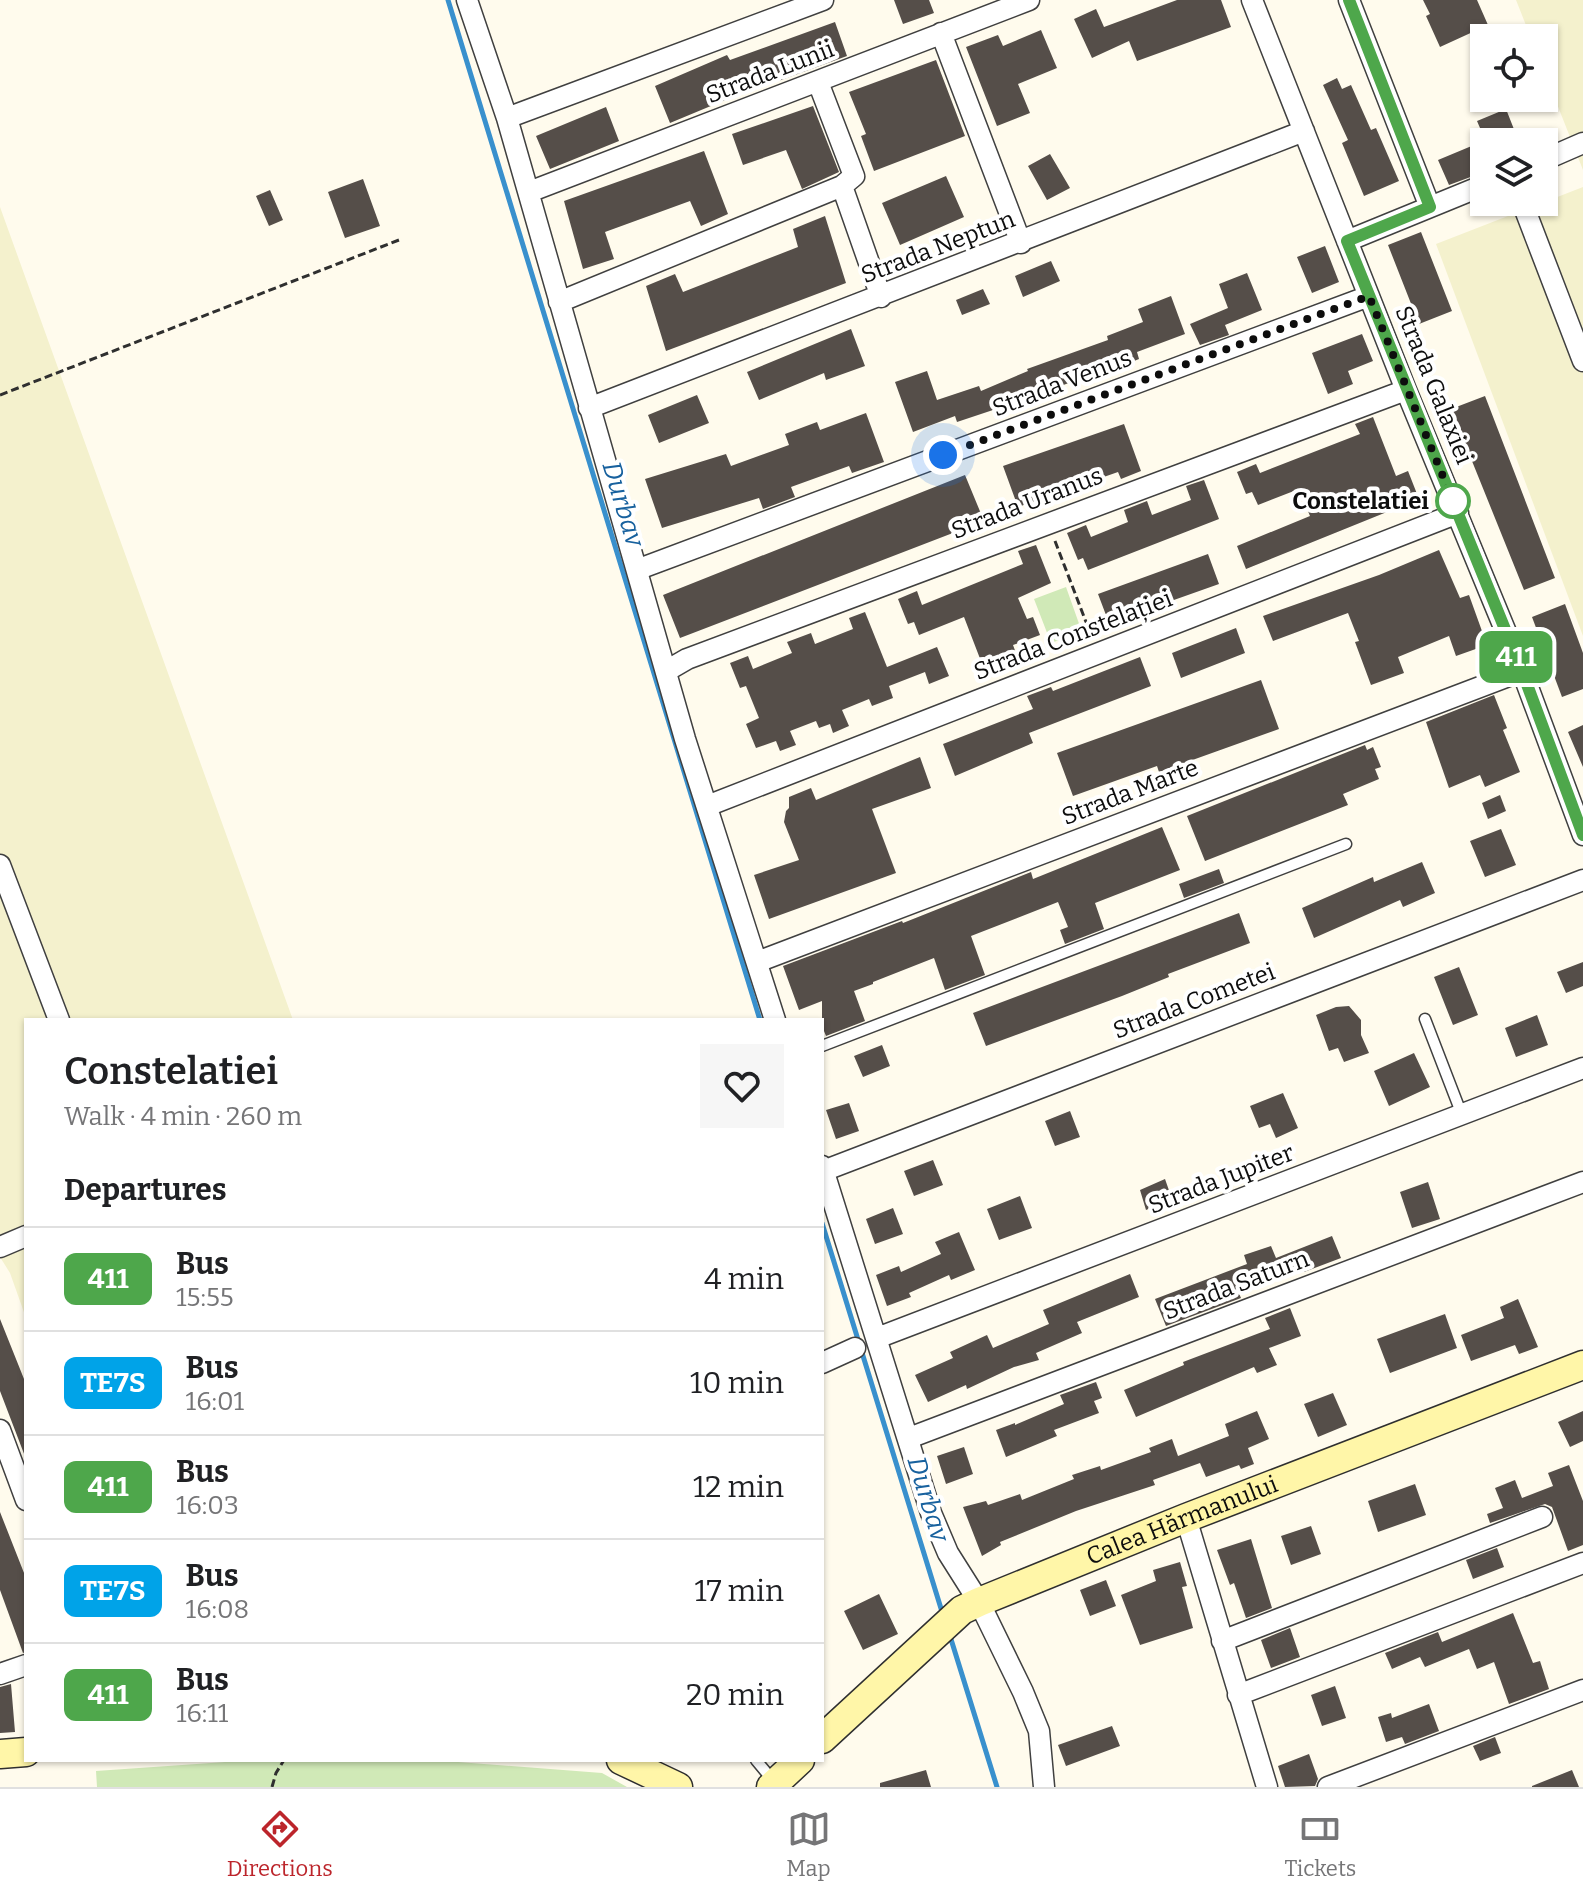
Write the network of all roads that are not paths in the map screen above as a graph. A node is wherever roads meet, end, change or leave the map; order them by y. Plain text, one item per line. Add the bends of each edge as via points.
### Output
1 (467, 0) edge
2 (823, 0) edge
3 (1029, 0) edge
4 (1252, 0) edge
5 (1349, 0) edge
6 (941, 33) junction
7 (818, 82) junction
8 (507, 118) junction
9 (1304, 131) junction
10 (1583, 143) edge
11 (1558, 154) edge
12 (842, 186) junction
13 (1470, 191) edge
14 (529, 192) junction
15 (1430, 207) junction
16 (1527, 216) edge
17 (1347, 241) junction
18 (1021, 243) junction
19 (1369, 296) junction
20 (881, 297) junction
21 (559, 302) junction
22 (1583, 361) edge
23 (1406, 390) junction
24 (589, 408) junction
25 (1458, 513) junction
26 (639, 569) junction
27 (668, 670) junction
28 (1522, 671) junction
29 (707, 806) junction
30 (1583, 835) edge
31 (1346, 844) dead end
32 (0, 865) edge
33 (1583, 880) edge
34 (757, 962) junction
35 (58, 1018) edge
36 (774, 1018) edge
37 (1425, 1019) dead end
38 (824, 1045) edge
39 (1583, 1068) edge
40 (1462, 1115) junction
41 (824, 1168) edge
42 (824, 1171) edge
43 (1583, 1182) edge
44 (24, 1237) edge
45 (0, 1247) edge
46 (877, 1338) junction
47 (855, 1348) dead end
48 (824, 1362) edge
49 (1583, 1365) edge
50 (0, 1430) edge
51 (909, 1438) junction
52 (24, 1495) edge
53 (1542, 1517) dead end
54 (1186, 1518) junction
55 (1583, 1563) edge
56 (970, 1606) junction
57 (1222, 1641) junction
58 (24, 1666) edge
59 (0, 1674) edge
60 (1583, 1690) edge
61 (1238, 1695) junction
62 (824, 1737) edge
63 (24, 1752) edge
64 (0, 1754) edge
65 (625, 1762) edge
66 (757, 1762) edge
67 (798, 1762) edge
68 (773, 1785) edge
69 (678, 1787) edge
70 (1044, 1787) edge
71 (1267, 1787) edge
72 (1328, 1787) edge

1 - 8 street
2 - 8 street
3 - 6 street, Strada Lunii
4 - 9 street, Strada Galaxiei
5 - 15 street via 1361,18
6 - 7 street, Strada Lunii
6 - 18 street
7 - 12 street via 854,176
7 - 14 street, Strada Lunii
8 - 14 street
9 - 17 street, Strada Galaxiei
9 - 18 street, Strada Neptun
10 - 11 street
12 - 20 street
12 - 21 street
13 - 15 street
14 - 21 street
15 - 17 street
16 - 22 street
17 - 19 street, Strada Galaxiei
18 - 20 street, Strada Neptun
19 - 23 street, Strada Galaxiei
19 - 26 street, Strada Venus
20 - 24 street, Strada Neptun
21 - 24 street
23 - 25 street, Strada Galaxiei
23 - 27 street, Strada Uranus
24 - 26 street
25 - 28 street, Strada Galaxiei
25 - 29 street, Strada Constelației
26 - 27 street
27 - 29 street
28 - 30 street, Strada Galaxiei
28 - 34 street, Strada Marte
29 - 34 street
31 - 38 lane
32 - 35 street
33 - 41 street, Strada Cometei
34 - 36 street
37 - 40 lane
39 - 40 street, Strada Jupiter
40 - 46 street, Strada Jupiter
42 - 46 street
43 - 51 street, Strada Saturn
44 - 45 street
46 - 51 street
47 - 48 street
49 - 54 street, Calea Hărmanului
50 - 52 street
51 - 56 street via 931,1513
53 - 57 street
54 - 56 street, Calea Hărmanului
54 - 57 street
55 - 61 street
56 - 62 street, Calea Hărmanului
56 - 70 street via 1039,1731
57 - 61 street
58 - 59 street
60 - 72 street
61 - 71 street
63 - 64 street
65 - 69 street
66 - 68 lane
67 - 68 street

